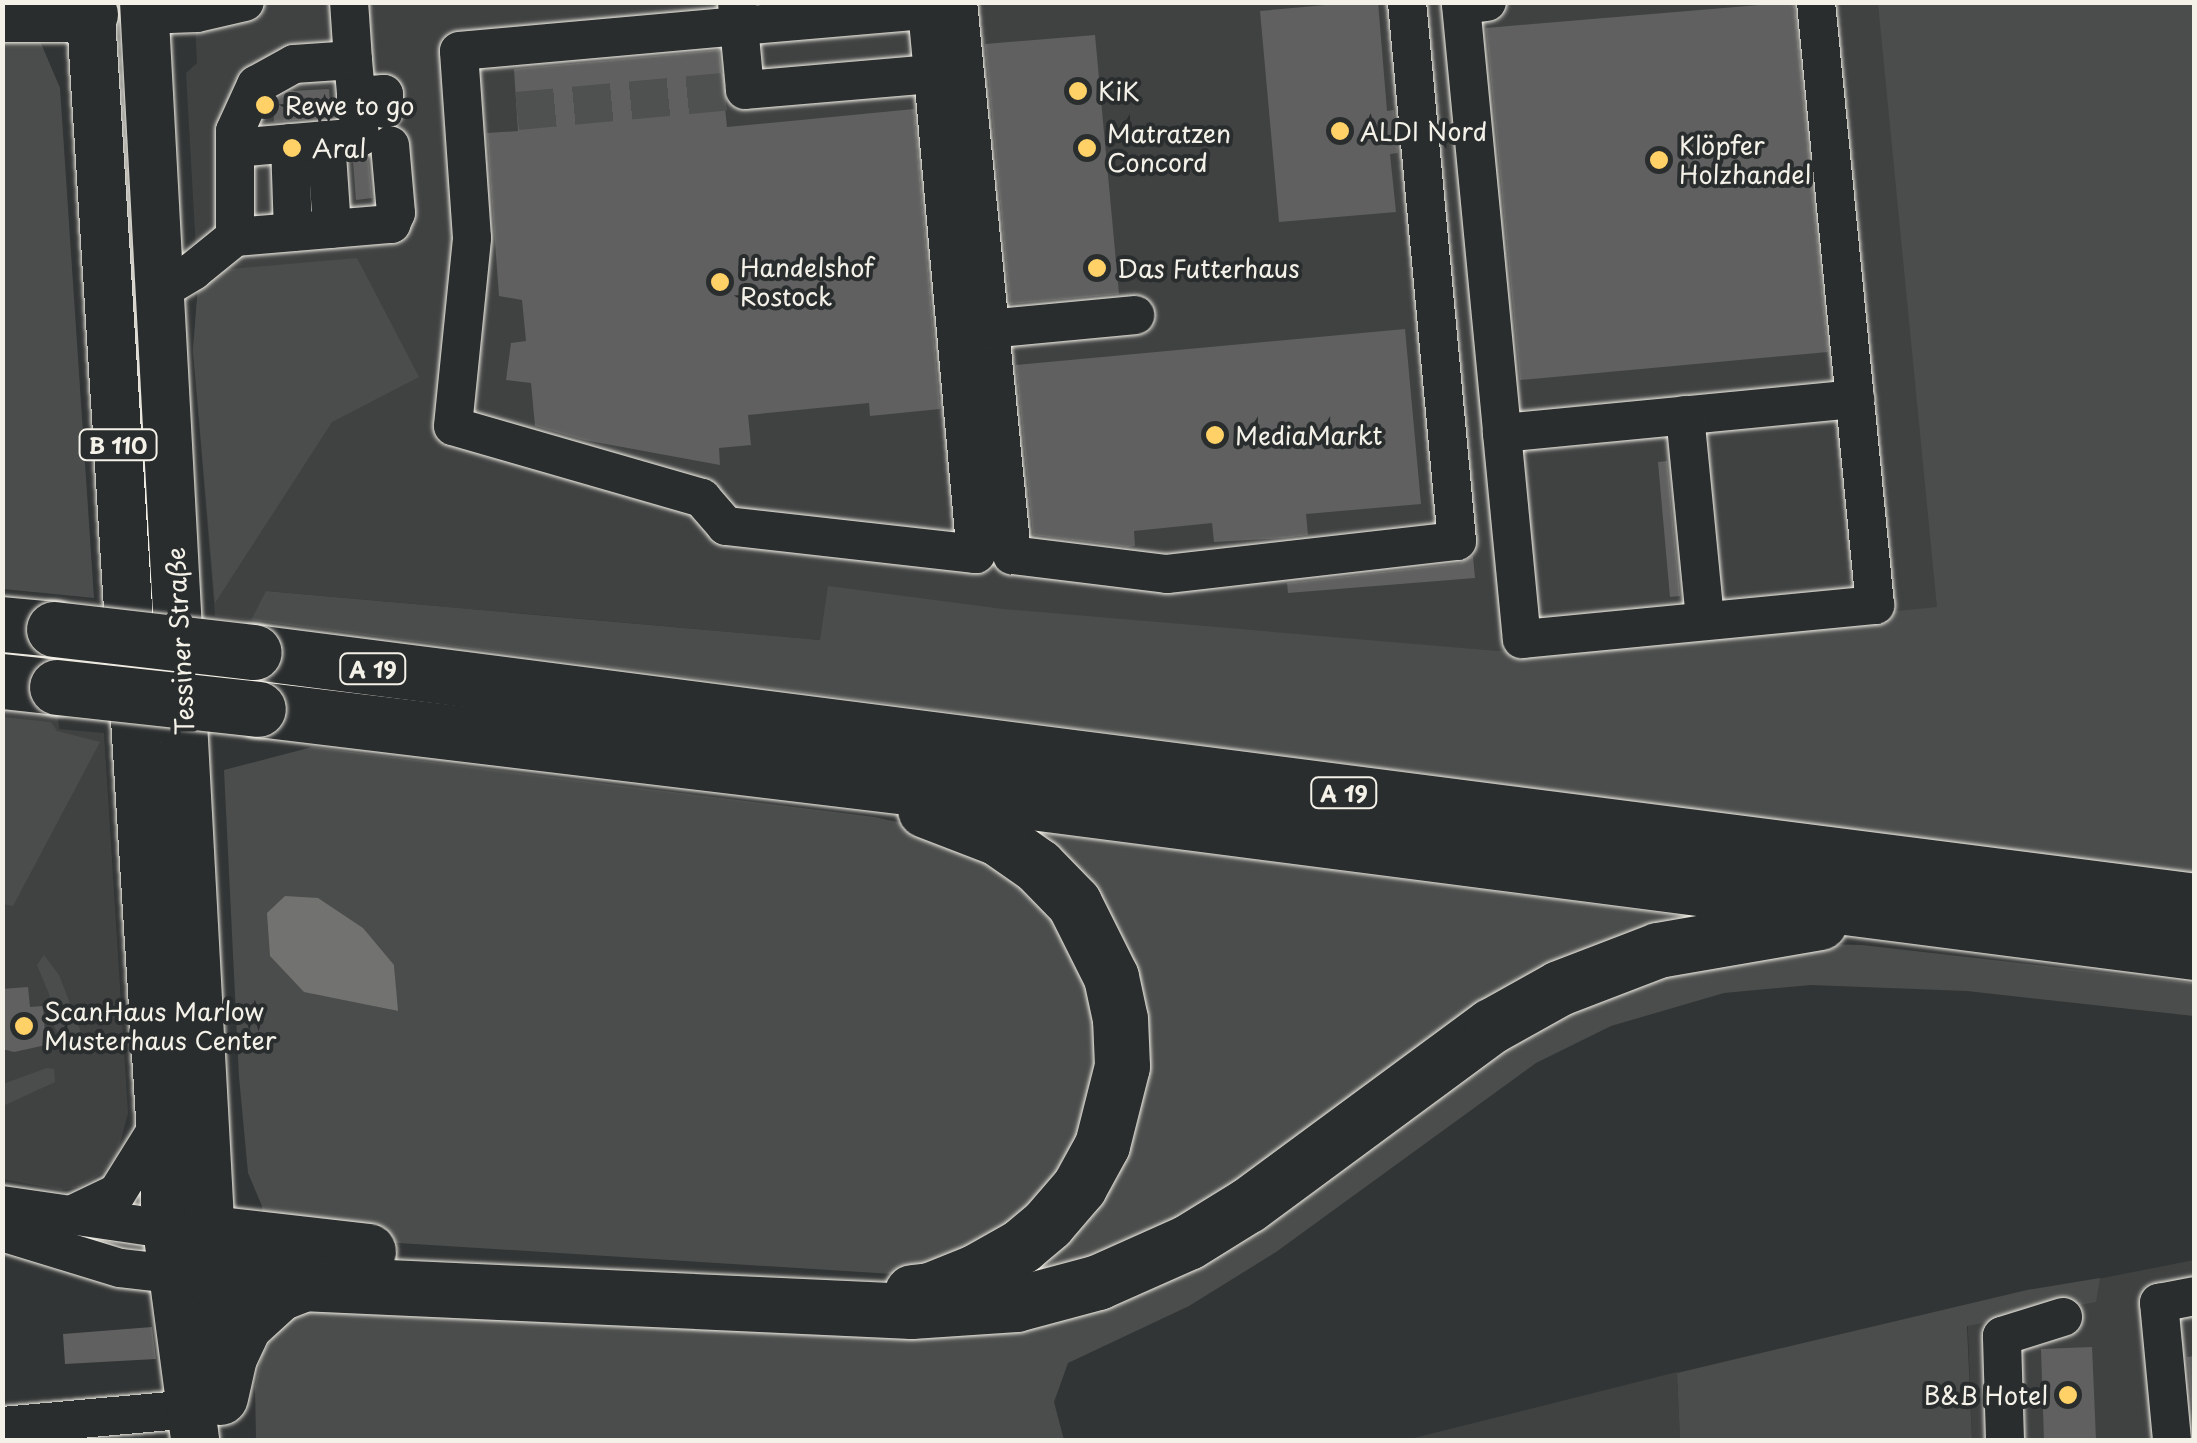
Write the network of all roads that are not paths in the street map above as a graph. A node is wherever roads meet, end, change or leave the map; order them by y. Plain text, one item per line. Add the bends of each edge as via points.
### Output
1 (244, 2) edge
2 (349, 2) edge
3 (1408, 2) edge
4 (1487, 2) edge
5 (1816, 2) edge
6 (937, 5) edge
7 (117, 8) edge
8 (2, 14) edge
9 (738, 14) edge
10 (933, 74) junction
11 (353, 123) junction
12 (234, 148) junction
13 (354, 218) junction
14 (293, 232) junction
15 (234, 237) junction
16 (160, 291) junction
17 (1135, 316) dead end
18 (988, 329) junction
19 (1855, 398) junction
20 (1685, 415) junction
21 (1502, 432) junction
22 (1706, 620) junction
23 (28, 626) edge
24 (2, 681) edge
25 (858, 782) junction
26 (2194, 901) edge
27 (1882, 913) junction
28 (2194, 952) edge
29 (160, 1124) junction
30 (2, 1206) edge
31 (68, 1217) junction
32 (2, 1232) edge
33 (191, 1254) junction
34 (310, 1281) junction
35 (2194, 1296) edge
36 (2063, 1317) dead end
37 (207, 1422) edge
38 (2, 1426) edge
39 (2005, 1440) edge
40 (2172, 1440) edge

1 - 7 street via 197,13
2 - 11 street
3 - 18 street via 1422,222 1457,542 1167,574 1012,554
4 - 21 street via 1461,5
5 - 19 street
6 - 9 street
6 - 10 street
6 - 18 street
7 - 8 highway
7 - 16 main road, Tessiner Straße / B 110
7 - 29 main road, Tessiner Straße / B 110
9 - 10 street via 745,90
9 - 10 street via 459,51 472,238 453,426 702,498 726,526 976,554
11 - 12 street
11 - 12 street via 294,64 256,85
11 - 13 street
11 - 13 street via 396,213 390,224
11 - 14 street
12 - 15 street
13 - 14 street
14 - 15 street
15 - 16 street
16 - 33 main road, Tessiner Straße / B 110
17 - 18 street
19 - 20 street
19 - 22 street via 1875,605
20 - 21 street
20 - 22 street
21 - 22 street via 1522,639
23 - 26 highway, A 19, bridge
24 - 25 highway, A 19, bridge
25 - 27 highway, A 19
25 - 33 highway via 998,838 1038,866 1074,903 1112,977 1122,1066 1107,1130 1079,1187 1021,1246 977,1272 930,1290 899,1293 481,1263
27 - 28 highway, A 19
27 - 34 highway via 1658,950 1559,988 1491,1026 1188,1242 1098,1282 1016,1304 910,1311
29 - 31 street via 116,1192
29 - 33 main road, Tessiner Straße / B 110
30 - 31 street
31 - 33 street
32 - 33 street via 120,1268
33 - 34 highway
33 - 37 main road, B 110
34 - 37 highway via 279,1292 244,1325
35 - 40 street via 2159,1303
36 - 39 street via 2002,1336
37 - 38 street

